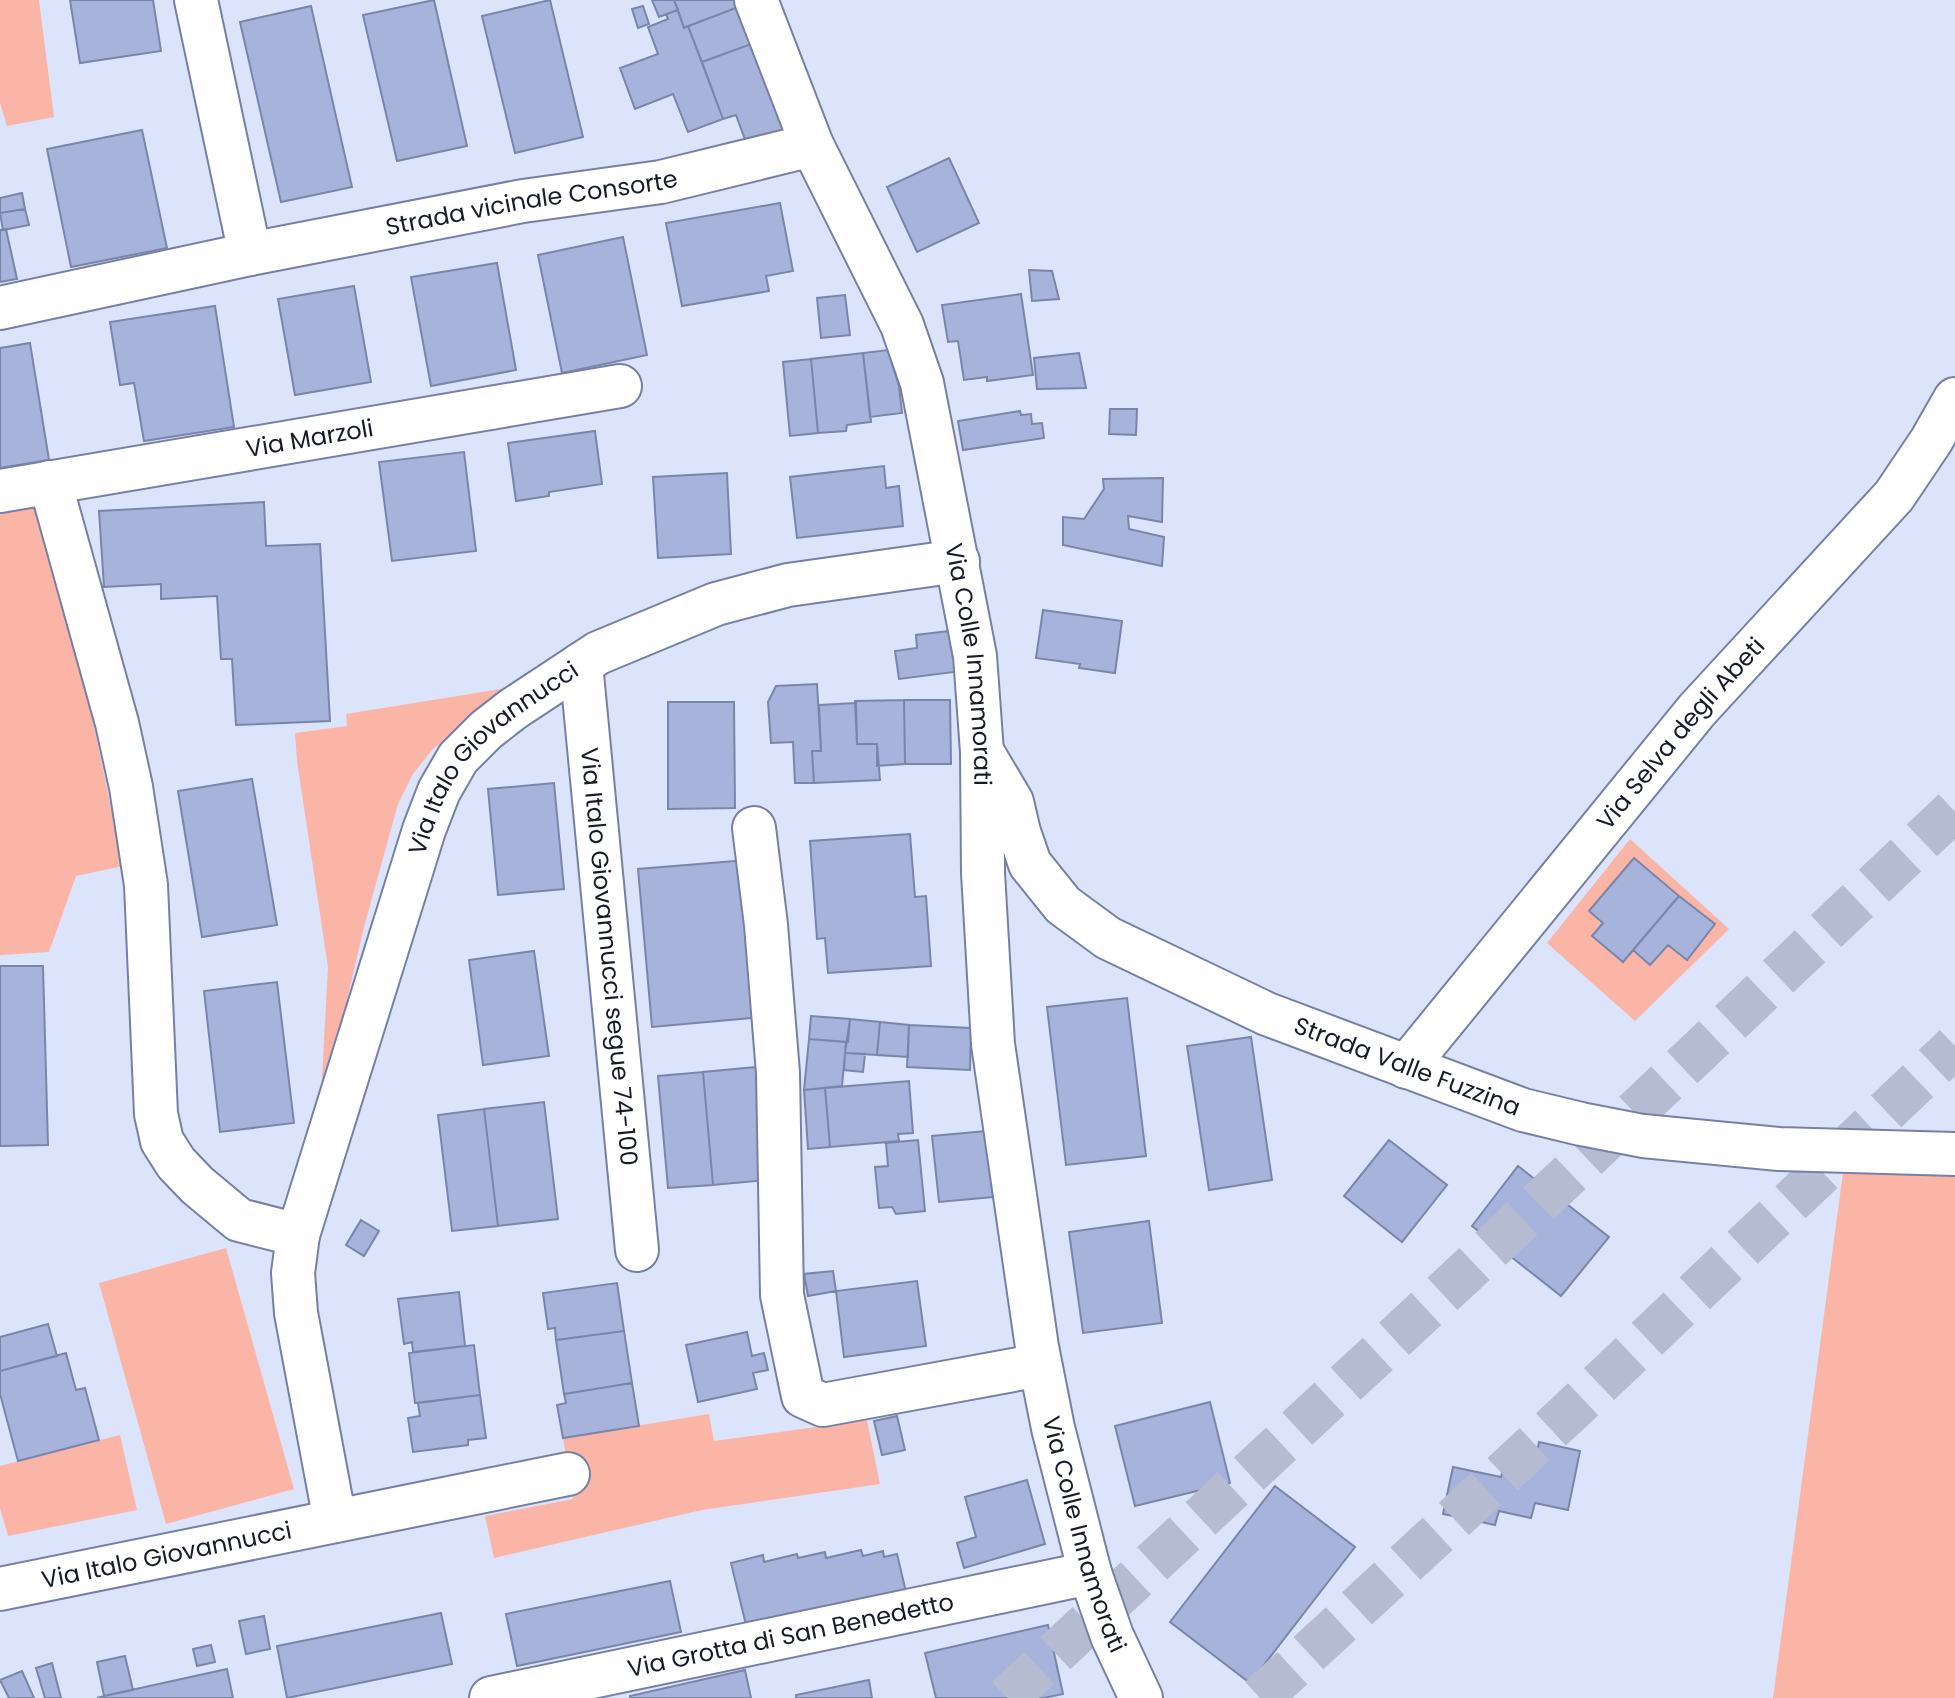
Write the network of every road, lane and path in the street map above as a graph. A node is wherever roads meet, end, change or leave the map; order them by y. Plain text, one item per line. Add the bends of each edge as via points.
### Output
1 (196, 0) edge
2 (756, 0) edge
3 (812, 145) junction
4 (250, 254) junction
5 (0, 308) edge
6 (620, 386) dead end
7 (1955, 399) edge
8 (50, 482) junction
9 (0, 491) edge
10 (958, 561) junction
11 (581, 664) junction
12 (982, 752) junction
13 (754, 828) dead end
14 (1406, 1067) junction
15 (1955, 1154) edge
16 (298, 1235) junction
17 (637, 1250) dead end
18 (1040, 1365) junction
19 (568, 1474) dead end
20 (335, 1521) junction
21 (1090, 1573) junction
22 (0, 1589) edge
23 (586, 1689) edge
24 (491, 1698) edge
25 (1141, 1698) edge

1 - 4 street
2 - 3 street, Via Colle Innamorati
3 - 4 street, Strada vicinale Consorte via 661,182 523,201
3 - 10 street, Via Colle Innamorati via 902,325 922,383
4 - 5 street, Strada vicinale Consorte
6 - 8 street, Via Marzoli
7 - 14 street, Via Selva degli Abeti via 1894,496 1697,710
8 - 9 street, Via Marzoli
8 - 16 street via 131,787 146,885 156,1114 162,1141 176,1163 239,1220
10 - 11 street, Via Italo Giovannucci via 788,585 716,604
10 - 12 street, Via Colle Innamorati via 975,656
11 - 16 street, Via Italo Giovannucci via 486,730 458,758 439,791
11 - 17 street, Via Italo Giovannucci segue 74-100
12 - 14 street, Strada Valle Fuzzina via 1012,802 1030,864 1063,905 1108,938 1267,1014
12 - 18 street, Via Colle Innamorati via 993,1044
13 - 18 street via 778,1073 782,1295 803,1396 823,1405
14 - 15 street, Strada Valle Fuzzina via 1523,1110 1643,1136 1779,1149
16 - 20 street, Via Italo Giovannucci via 293,1273 296,1313
18 - 21 street, Via Colle Innamorati
19 - 20 street, Via Italo Giovannucci
20 - 22 street, Via Italo Giovannucci
21 - 23 street, Via Grotta di San Benedetto
21 - 25 street, Via Colle Innamorati
23 - 24 street, Via Grotta di San Benedetto

